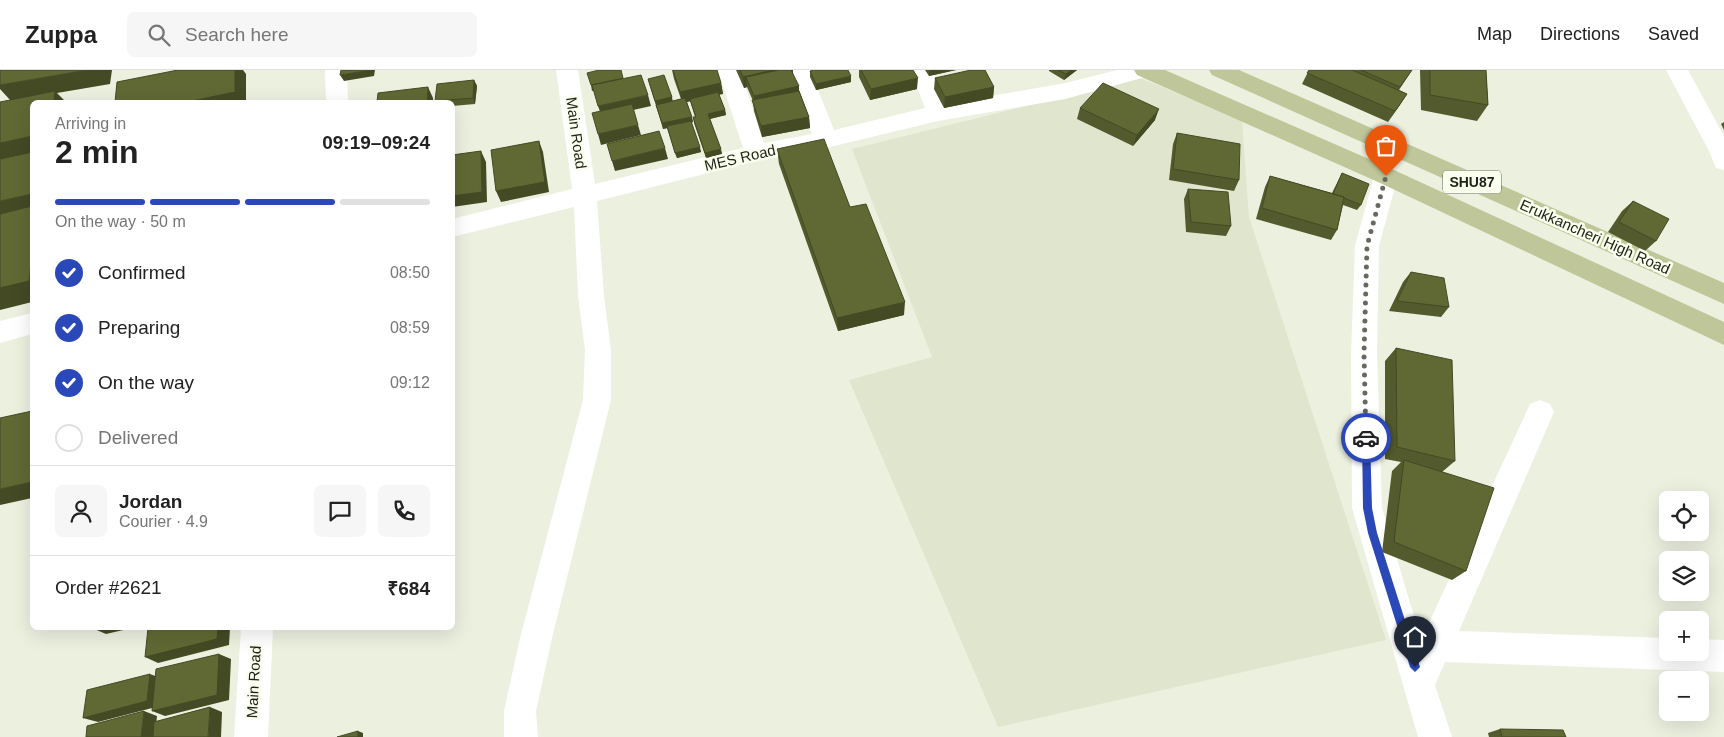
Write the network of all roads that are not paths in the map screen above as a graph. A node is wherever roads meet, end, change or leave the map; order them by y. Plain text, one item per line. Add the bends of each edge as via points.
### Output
1 (336, 70) edge
2 (568, 70) edge
3 (729, 70) edge
4 (800, 70) edge
5 (921, 70) edge
6 (1145, 70) edge
7 (1220, 70) edge
8 (1677, 70) edge
9 (337, 100) edge
10 (938, 113) junction
11 (826, 140) junction
12 (756, 153) junction
13 (1724, 162) edge
14 (1386, 176) junction
15 (585, 196) junction
16 (455, 227) edge
17 (1724, 294) edge
18 (30, 324) edge
19 (0, 332) edge
20 (1724, 334) edge
21 (1540, 412) dead end
22 (257, 630) edge
23 (1435, 646) junction
24 (1724, 656) edge
25 (1420, 683) junction
26 (251, 737) edge
27 (521, 737) edge
28 (1435, 737) edge

1 - 9 street
2 - 15 street, Main Road
3 - 12 street
4 - 11 street
5 - 10 street
6 - 10 street, MES Road via 1065,91
6 - 14 main road, SHU87
7 - 17 main road, Erukkancheri High Road / SHU87
8 - 13 street via 1722,151
10 - 11 street, MES Road
11 - 12 street, MES Road
12 - 15 street, MES Road
14 - 20 main road, SHU87
14 - 25 street via 1367,246 1364,354 1367,508
15 - 16 street, MES Road
15 - 27 street, Main Road via 598,350 597,400 536,638 520,711
18 - 19 street
21 - 23 street
22 - 26 street, Main Road
23 - 24 street
23 - 25 street
25 - 28 street

